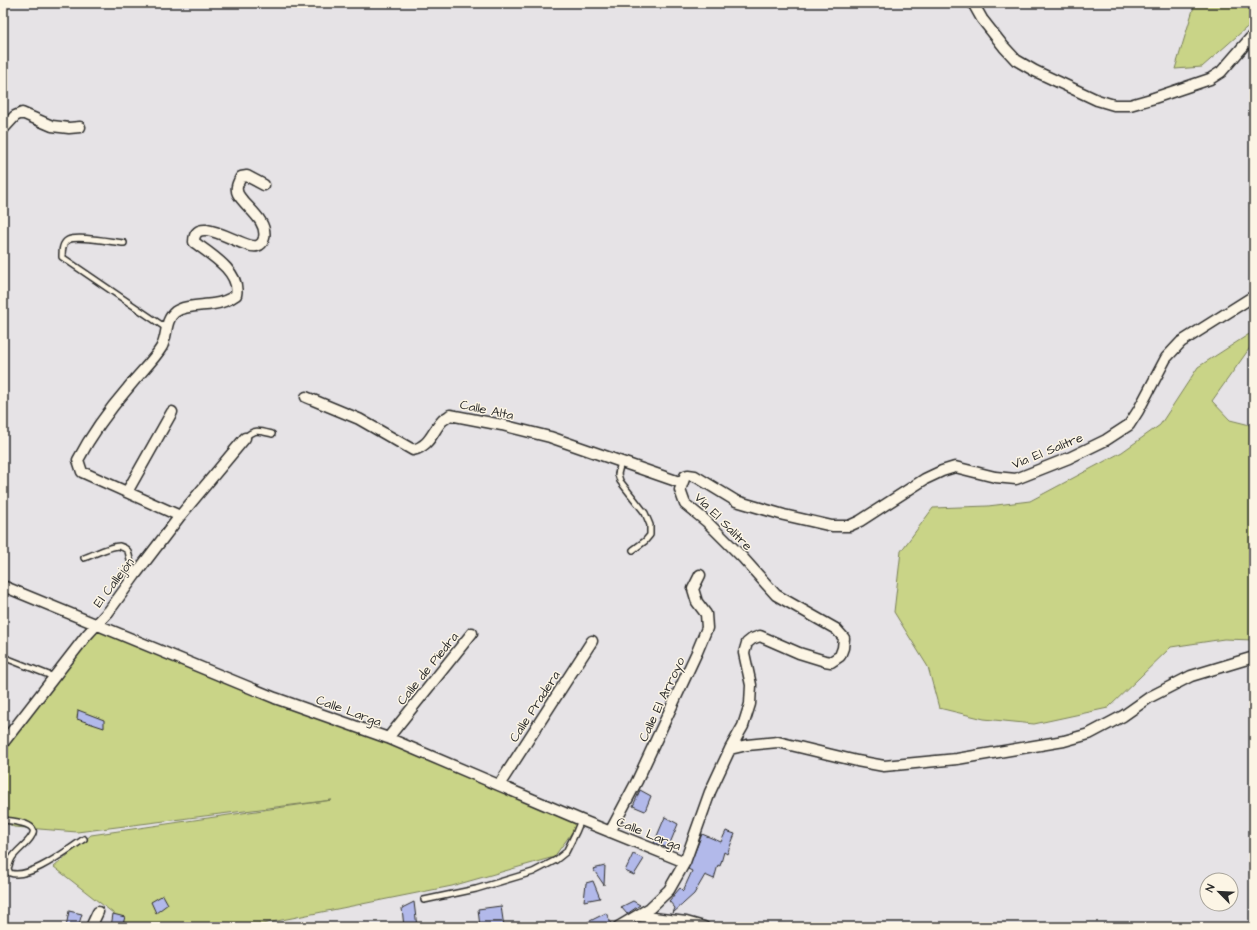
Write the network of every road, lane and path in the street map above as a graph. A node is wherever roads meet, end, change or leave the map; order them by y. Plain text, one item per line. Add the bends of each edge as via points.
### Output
1 (973, 3) edge
2 (1254, 34) edge
3 (80, 127) dead end
4 (3, 129) edge
5 (264, 185) dead end
6 (124, 243) dead end
7 (1254, 296) edge
8 (166, 328) junction
9 (306, 397) dead end
10 (172, 412) dead end
11 (272, 434) dead end
12 (245, 438) joint
13 (621, 462) junction
14 (682, 483) junction
15 (127, 492) junction
16 (180, 516) junction
17 (633, 550) dead end
18 (84, 558) dead end
19 (135, 575) junction
20 (700, 575) dead end
21 (3, 586) edge
22 (96, 625) junction
23 (472, 633) dead end
24 (592, 641) dead end
25 (3, 657) edge
26 (1254, 657) edge
27 (54, 677) junction
28 (388, 738) junction
29 (3, 743) edge
30 (730, 749) junction
31 (499, 785) junction
32 (3, 820) edge
33 (581, 820) junction
34 (610, 832) junction
35 (84, 839) dead end
36 (685, 862) junction
37 (424, 900) dead end
38 (98, 912) dead end
39 (637, 916) junction
40 (91, 927) edge
41 (618, 927) edge
42 (704, 927) edge

1 - 2 street via 982,19 1016,60 1098,100 1114,105 1144,101 1210,79 1221,72
3 - 4 street via 52,126 22,113 15,116
5 - 8 street via 247,176 241,177 236,186 238,194 261,223 265,236 263,242 249,247 216,232 202,230 194,238 194,242 221,262 235,280 236,295 215,304 176,311
6 - 8 lane via 77,238 68,240 61,250 62,257
7 - 14 street, Vía El Salitre via 1181,342 1166,358 1129,425 1106,440 1069,458 1016,479 995,477 955,467 925,479 849,526 825,525 736,501 695,476 685,476
8 - 15 street via 166,338 161,348 127,388 78,460 82,472
9 - 13 street, Calle Alta via 359,419 413,450 424,445 442,421 450,415 550,437
10 - 15 street
11 - 12 lane via 258,430
12 - 16 street, El Callejón
13 - 14 street, Calle Alta
13 - 17 lane via 618,474 620,481 645,513 650,525 650,535
14 - 30 street, Vía El Salitre via 680,490 685,504 706,521 776,595 836,629 844,638 840,656 831,662 799,653 760,636 747,643 744,653 751,685 750,704 743,726
15 - 16 street
16 - 19 street, El Callejón
18 - 19 lane via 110,548 123,547 128,551
19 - 22 street, El Callejón
20 - 34 street, Calle El Arroyo via 693,589 697,602 706,614 707,628 637,781
21 - 22 street, Calle Larga
22 - 27 street, El Callejón
22 - 28 street, Calle Larga via 275,698
23 - 28 street, Calle de Piedra
24 - 31 street, Calle Pradera
25 - 27 lane
26 - 30 street via 1191,676 1150,697 1123,716 1089,734 1064,741 957,759 884,766 778,742
27 - 29 street, El Callejón
28 - 31 street, Calle Larga
30 - 36 street, Vía El Salitre via 710,792
31 - 33 street, Calle Larga
32 - 35 lane via 18,822 33,829 31,837 12,858 8,870 14,874 34,870
33 - 34 street, Calle Larga
33 - 37 lane via 566,852 533,872 476,889
34 - 36 street, Calle Larga
36 - 39 street, Vía El Salitre via 670,890
38 - 40 street
39 - 41 street, Vía El Salitre
39 - 42 street via 686,922

